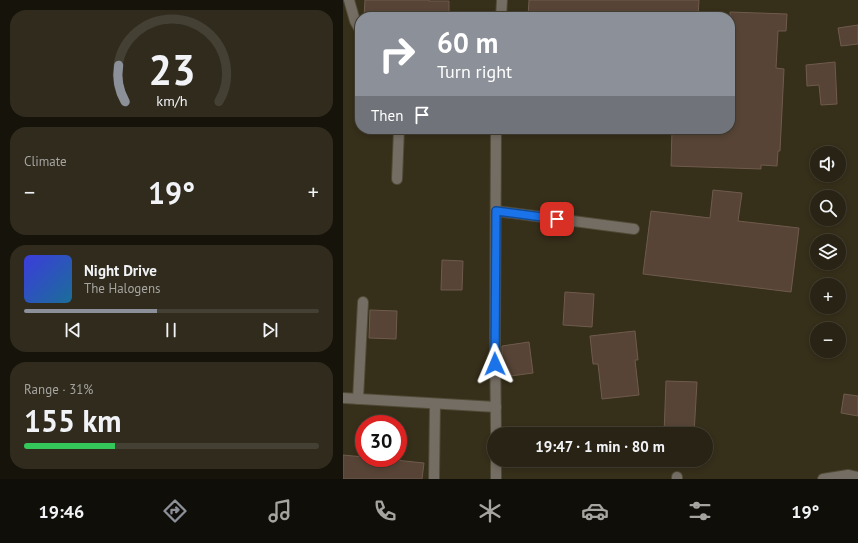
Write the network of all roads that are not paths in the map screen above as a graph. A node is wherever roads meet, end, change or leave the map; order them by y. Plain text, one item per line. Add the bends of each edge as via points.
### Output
1 (349, 0) edge
2 (501, 0) edge
3 (501, 12) edge
4 (355, 21) edge
5 (399, 134) edge
6 (496, 134) edge
7 (397, 179) dead end
8 (496, 211) junction
9 (634, 229) dead end
10 (363, 302) dead end
11 (343, 398) edge
12 (359, 399) junction
13 (435, 404) junction
14 (496, 407) junction
15 (496, 427) edge
16 (496, 467) edge
17 (858, 477) edge
18 (434, 479) edge
19 (496, 479) edge
20 (823, 479) edge

1 - 4 street
2 - 3 street
5 - 7 street
6 - 8 street
8 - 9 street
8 - 14 street
10 - 12 street
11 - 12 street
12 - 13 street
13 - 14 street
13 - 18 street
14 - 15 street
16 - 19 street
17 - 20 street via 848,475

